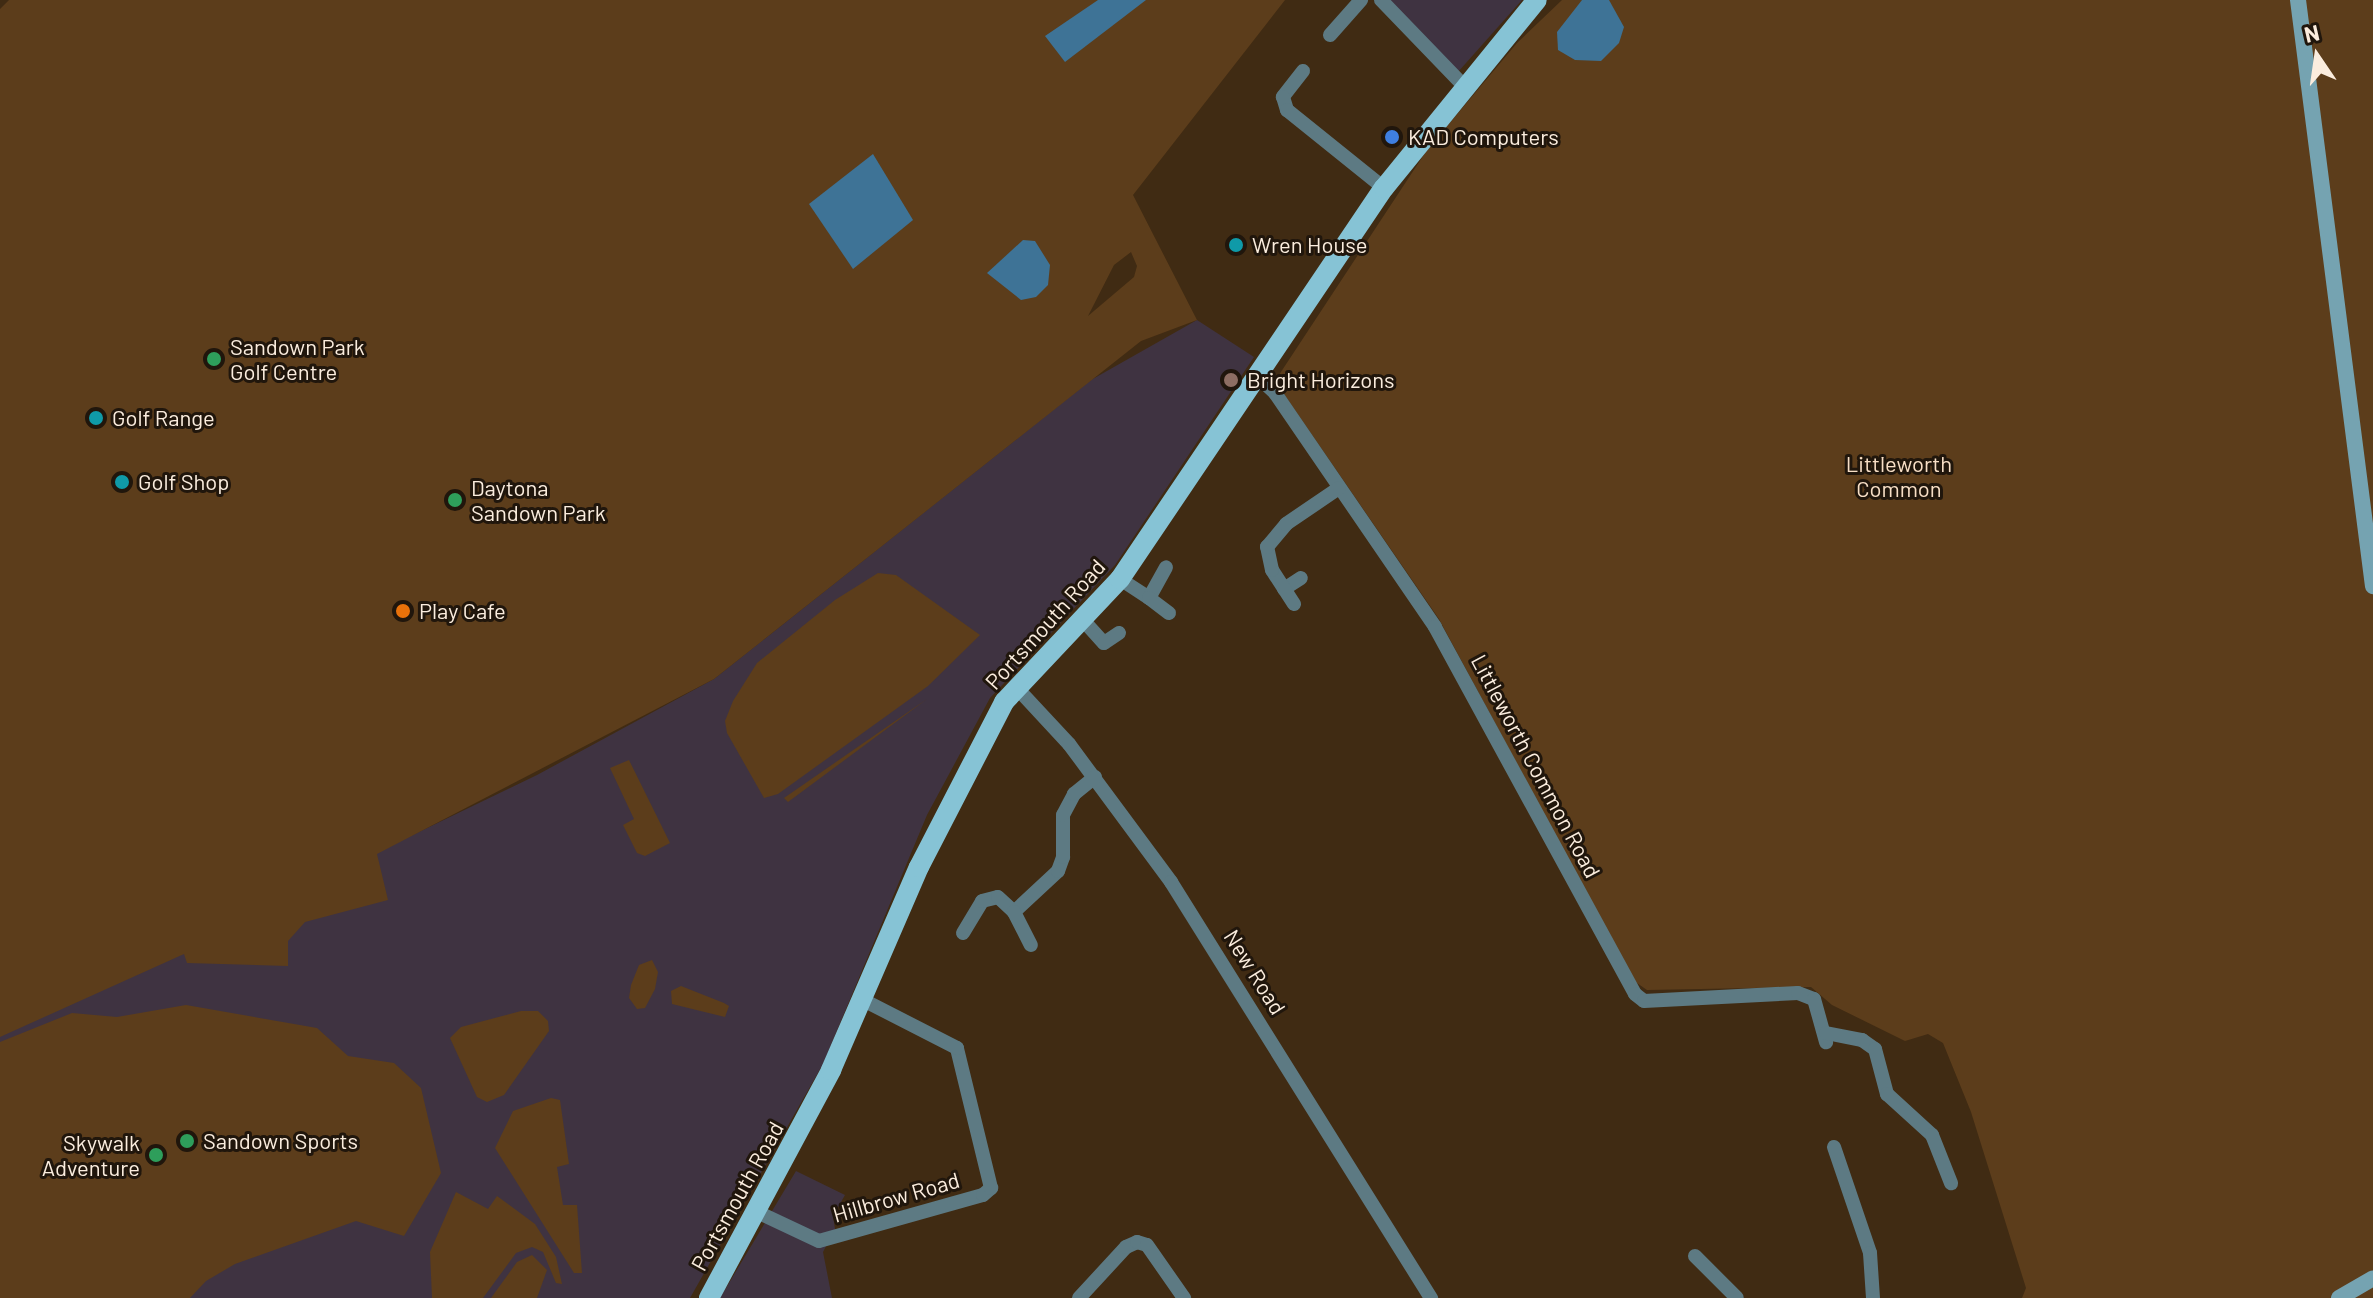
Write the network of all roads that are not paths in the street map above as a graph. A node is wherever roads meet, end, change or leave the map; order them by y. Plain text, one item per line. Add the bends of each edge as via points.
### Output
1 (1361, 0) edge
2 (1381, 0) edge
3 (1537, 0) edge
4 (2298, 0) edge
5 (1330, 35) dead end
6 (1303, 71) dead end
7 (1464, 86) junction
8 (1384, 188) junction
9 (1259, 378) junction
10 (1339, 488) junction
11 (1166, 567) dead end
12 (1301, 578) dead end
13 (1120, 579) junction
14 (2373, 586) edge
15 (1284, 589) junction
16 (1149, 598) junction
17 (1294, 604) dead end
18 (1169, 613) dead end
19 (1083, 620) junction
20 (1119, 633) dead end
21 (1016, 687) junction
22 (1095, 777) junction
23 (1050, 883) junction
24 (1059, 896) dead end
25 (1014, 912) junction
26 (963, 933) dead end
27 (1031, 945) dead end
28 (863, 1000) junction
29 (1834, 1147) dead end
30 (1951, 1183) dead end
31 (757, 1212) junction
32 (1695, 1254) dead end
33 (2373, 1278) edge
34 (709, 1298) edge
35 (1079, 1298) edge
36 (1184, 1298) edge
37 (1431, 1298) edge
38 (1737, 1298) edge
39 (1873, 1298) edge
40 (2339, 1298) edge

1 - 5 street
2 - 7 street
3 - 7 main road, Portsmouth Road
4 - 14 street
6 - 8 street via 1283,97 1287,110
7 - 8 main road, Portsmouth Road
8 - 9 main road, Portsmouth Road
9 - 10 street, Littleworth Common Road
9 - 13 main road, Portsmouth Road
10 - 15 street via 1273,535 1267,561
10 - 30 street, Littleworth Common Road via 1435,627 1635,994 1644,1001 1798,993 1814,999 1826,1038 1862,1040 1875,1049 1887,1094 1932,1135
11 - 16 street
12 - 15 street
13 - 16 street
13 - 19 main road, Portsmouth Road
15 - 17 street
16 - 18 street
19 - 20 street via 1104,643
19 - 21 main road, Portsmouth Road
21 - 22 street, New Road
21 - 28 main road, Portsmouth Road via 964,775
22 - 23 street via 1069,801 1061,828 1063,857
22 - 37 street, New Road via 1215,949
23 - 24 street
23 - 25 street
25 - 26 street via 998,897 989,896
25 - 27 street
28 - 31 main road, Portsmouth Road
28 - 31 street, Hillbrow Road via 957,1048 991,1188 983,1195 819,1241
29 - 39 street via 1870,1253
31 - 34 main road, Portsmouth Road
32 - 38 street
33 - 40 street
35 - 36 street via 1126,1247 1137,1242 1147,1245

